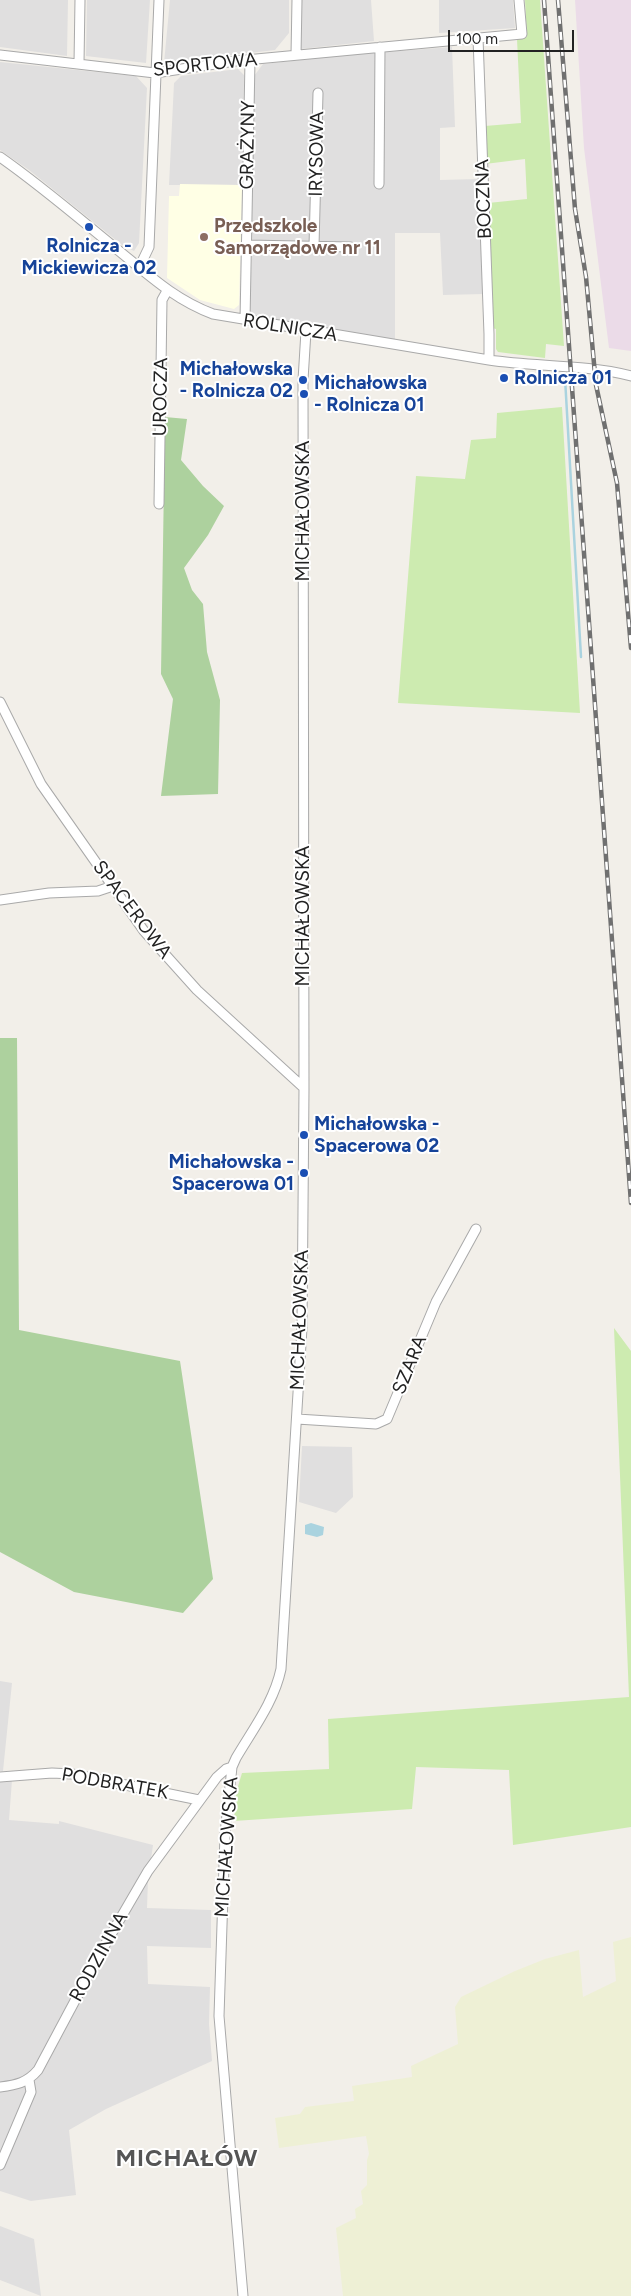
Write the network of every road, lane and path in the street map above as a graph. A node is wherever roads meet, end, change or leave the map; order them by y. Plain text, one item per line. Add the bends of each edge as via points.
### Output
1 (80, 0) edge
2 (159, 0) edge
3 (297, 0) edge
4 (519, 0) edge
5 (478, 38) junction
6 (380, 46) junction
7 (0, 55) edge
8 (296, 55) junction
9 (250, 60) junction
10 (79, 63) junction
11 (155, 73) junction
12 (318, 93) dead end
13 (0, 157) edge
14 (379, 184) dead end
15 (246, 245) junction
16 (314, 246) junction
17 (351, 247) dead end
18 (139, 268) junction
19 (167, 291) junction
20 (245, 320) junction
21 (306, 331) junction
22 (488, 360) junction
23 (631, 376) edge
24 (159, 504) dead end
25 (0, 702) edge
26 (113, 886) junction
27 (0, 900) edge
28 (304, 1088) junction
29 (476, 1230) dead end
30 (297, 1419) junction
31 (232, 1768) junction
32 (0, 1778) edge
33 (199, 1800) junction
34 (29, 2080) junction
35 (0, 2086) edge
36 (0, 2165) edge
37 (243, 2296) edge

1 - 10 street
2 - 11 street
3 - 8 street
4 - 5 street, SPORTOWA via 522,34
5 - 6 street, SPORTOWA
5 - 22 street, BOCZNA
6 - 8 street, SPORTOWA
6 - 14 street
7 - 10 street, SPORTOWA
8 - 9 street, SPORTOWA
9 - 11 street, SPORTOWA
9 - 15 street, GRAŻYNY
10 - 11 street, SPORTOWA
11 - 18 street via 149,247
12 - 16 street, IRYSOWA
13 - 18 street, ROLNICZA
15 - 16 street
15 - 20 street, GRAŻYNY
16 - 17 street
18 - 19 street, ROLNICZA
19 - 20 street, ROLNICZA via 201,309
19 - 24 street, UROCZA via 162,300
20 - 21 street, ROLNICZA
21 - 22 street, ROLNICZA
21 - 28 street, MICHAŁOWSKA via 303,380
22 - 23 street, ROLNICZA via 534,366 588,367
25 - 26 street, SPACEROWA via 41,784
26 - 27 street via 98,891
26 - 28 street, SPACEROWA via 144,931 197,990
28 - 30 street, MICHAŁOWSKA via 302,1328
29 - 30 street, SZARA via 436,1302 387,1420 376,1424
30 - 31 street, MICHAŁOWSKA via 281,1669 269,1703
31 - 33 street, RODZINNA via 217,1777
31 - 37 street, MICHAŁOWSKA via 225,1827 219,2016
32 - 33 street, PODBRATEK via 72,1774
33 - 34 street, RODZINNA via 148,1872 38,2070
34 - 35 street
34 - 36 street, RODZINNA via 31,2092

